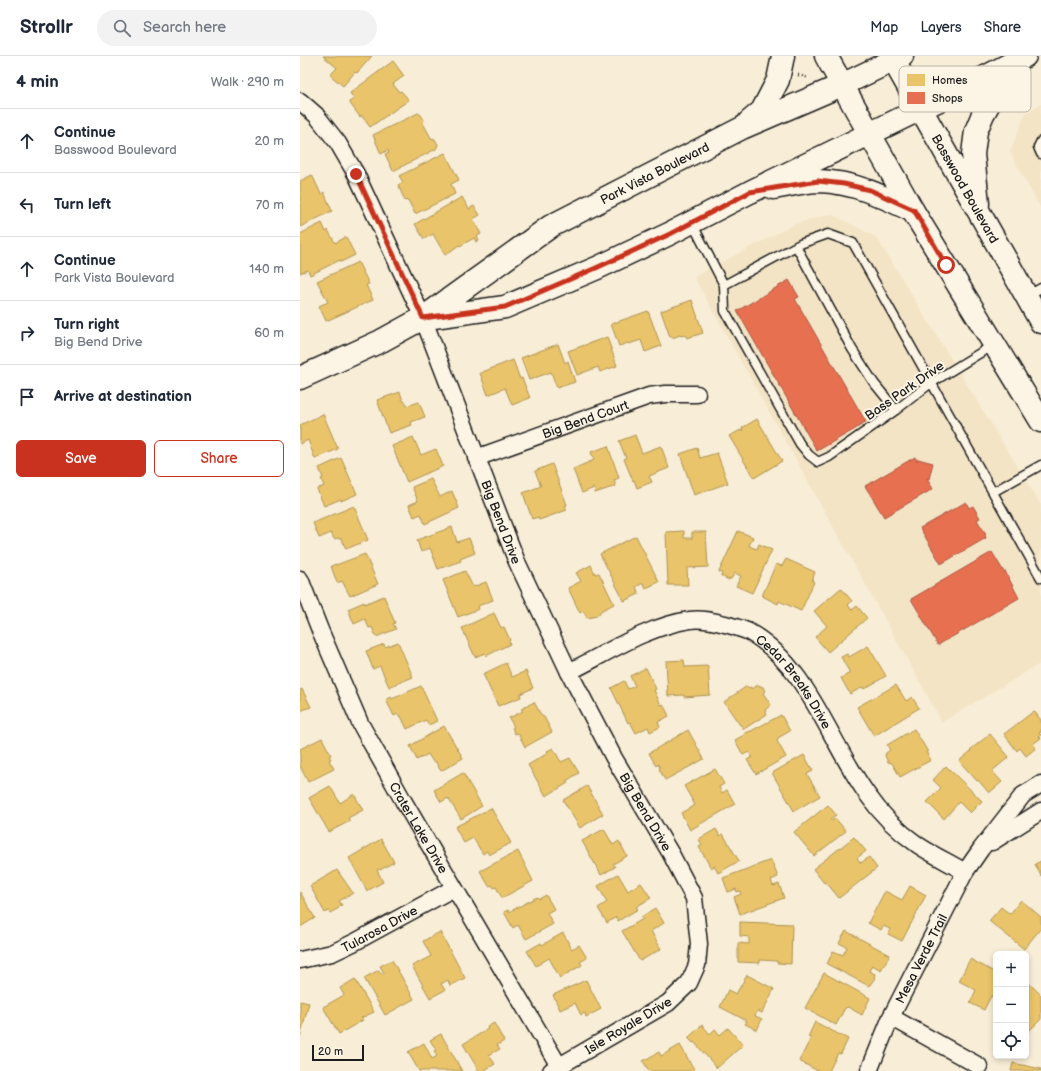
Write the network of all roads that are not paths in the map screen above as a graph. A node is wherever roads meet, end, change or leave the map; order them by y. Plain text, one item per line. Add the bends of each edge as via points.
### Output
1 (783, 56) edge
2 (826, 56) edge
3 (1024, 56) edge
4 (895, 57) edge
5 (1005, 66) edge
6 (1015, 66) edge
7 (842, 85) junction
8 (300, 101) edge
9 (914, 112) edge
10 (922, 112) edge
11 (984, 112) edge
12 (742, 128) junction
13 (870, 134) junction
14 (1041, 141) edge
15 (1041, 154) edge
16 (750, 192) junction
17 (914, 210) junction
18 (978, 211) junction
19 (692, 222) junction
20 (796, 246) junction
21 (724, 285) junction
22 (1034, 292) edge
23 (423, 318) junction
24 (1041, 322) edge
25 (994, 345) junction
26 (300, 378) edge
27 (931, 383) junction
28 (697, 394) dead end
29 (896, 410) junction
30 (1041, 421) edge
31 (476, 458) junction
32 (1041, 465) edge
33 (993, 492) junction
34 (1041, 578) edge
35 (300, 579) edge
36 (569, 672) junction
37 (1041, 784) edge
38 (1041, 810) edge
39 (980, 849) junction
40 (965, 872) junction
41 (454, 888) junction
42 (699, 944) joint
43 (300, 960) edge
44 (891, 1017) junction
45 (979, 1066) dead end
46 (555, 1068) edge
47 (869, 1071) edge

1 - 12 main road via 778,80 762,111
2 - 7 main road
3 - 5 main road, Park Vista Boulevard
3 - 6 main road
4 - 7 main road, Park Vista Boulevard
7 - 12 main road, Park Vista Boulevard
7 - 13 main road
8 - 23 street, Big Bend Drive via 316,115 338,143
9 - 13 main road, Park Vista Boulevard
10 - 18 main road, Basswood Boulevard
11 - 18 main road via 976,131 973,154
12 - 23 main road, Park Vista Boulevard via 551,226
13 - 16 main road, Park Vista Boulevard
13 - 17 main road
14 - 15 lane via 1038,147
16 - 17 main road via 818,181 870,190
16 - 19 main road, Park Vista Boulevard
17 - 25 main road
18 - 22 main road, Basswood Boulevard
19 - 21 lane
19 - 23 main road, Park Vista Boulevard via 596,268 505,307
20 - 21 lane
20 - 27 lane via 828,234 853,243
20 - 29 lane via 852,349 874,383
21 - 29 lane, Bass Park Drive via 725,311 800,444 818,462 829,458
22 - 24 main road, Basswood Boulevard
23 - 26 main road, Park Vista Boulevard via 381,341
23 - 31 street, Big Bend Drive
25 - 27 lane, Bass Park Drive
25 - 30 main road
27 - 29 lane, Bass Park Drive
27 - 33 lane
28 - 31 street, Big Bend Court via 649,396
31 - 36 street, Big Bend Drive via 517,562
32 - 33 lane
33 - 34 lane
35 - 41 street, Crater Lake Drive via 360,723
36 - 40 street, Cedar Breaks Drive via 645,633 669,624 692,620 716,621 748,631 772,648 793,671 822,715 867,794 885,815 917,844
36 - 42 street, Big Bend Drive via 614,758 694,898
37 - 39 street, Mesa Verde Trail via 1023,795
38 - 39 street, Mesa Verde Trail
39 - 40 street, Mesa Verde Trail
40 - 44 street, Mesa Verde Trail
41 - 43 street, Tularosa Drive via 332,953
41 - 46 street, Crater Lake Drive
42 - 46 street, Isle Royale Drive via 697,965 689,983 668,1003
44 - 45 street
44 - 47 street, Mesa Verde Trail

